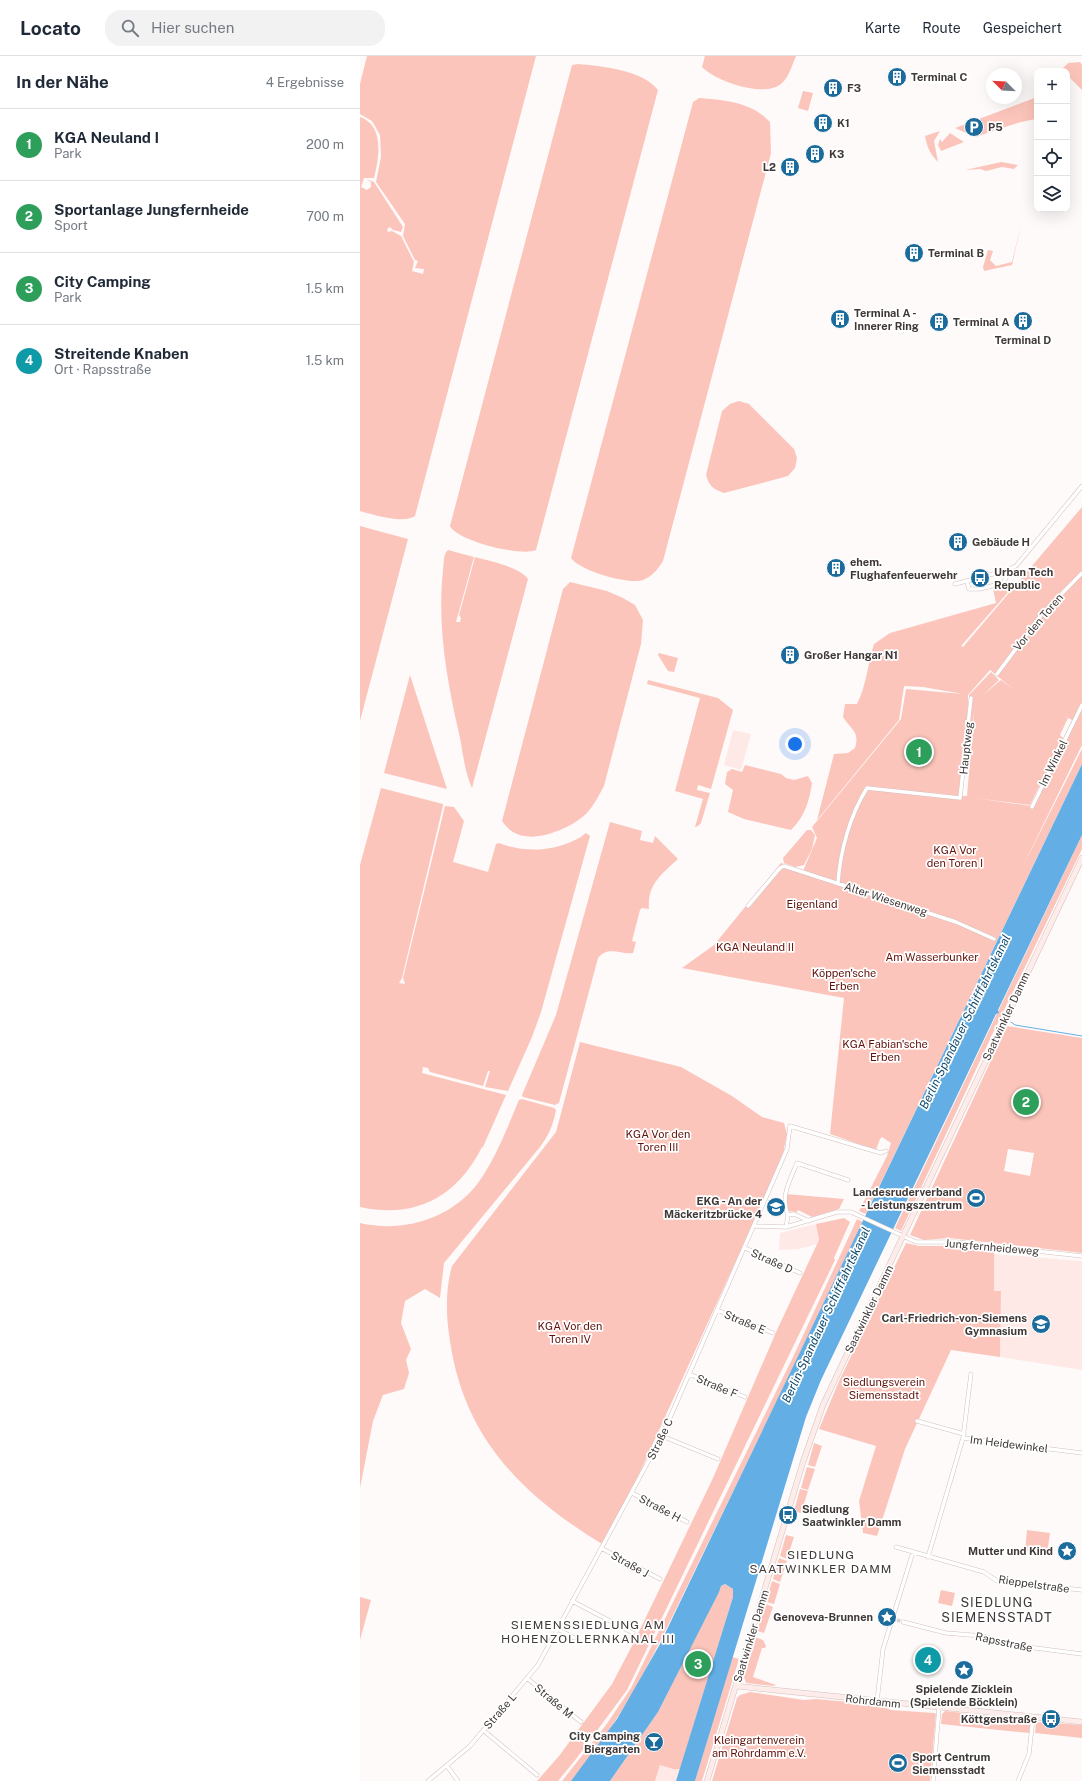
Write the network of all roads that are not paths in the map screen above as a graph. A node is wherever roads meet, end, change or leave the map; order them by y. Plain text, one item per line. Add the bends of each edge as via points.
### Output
1 (1082, 486) edge
2 (1011, 569) junction
3 (1082, 573) edge
4 (967, 581) junction
5 (955, 584) dead end
6 (997, 674) dead end
7 (971, 698) dead end
8 (1082, 705) edge
9 (1032, 807) dead end
10 (1082, 858) edge
11 (838, 883) junction
12 (748, 906) dead end
13 (994, 939) dead end
14 (886, 1151) dead end
15 (848, 1180) dead end
16 (788, 1215) junction
17 (809, 1221) junction
18 (755, 1226) junction
19 (786, 1227) junction
20 (901, 1236) junction
21 (744, 1248) junction
22 (1082, 1256) edge
23 (800, 1273) dead end
24 (717, 1310) junction
25 (773, 1333) dead end
26 (690, 1374) junction
27 (972, 1374) dead end
28 (745, 1396) dead end
29 (917, 1420) dead end
30 (662, 1436) junction
31 (964, 1436) junction
32 (1082, 1453) edge
33 (718, 1459) dead end
34 (632, 1493) junction
35 (688, 1522) dead end
36 (896, 1547) dead end
37 (601, 1548) junction
38 (913, 1552) junction
39 (928, 1557) junction
40 (660, 1579) dead end
41 (1082, 1590) edge
42 (572, 1601) junction
43 (892, 1618) junction
44 (897, 1620) tunnel mouth
45 (903, 1622) tunnel mouth
46 (558, 1629) junction
47 (633, 1633) dead end
48 (574, 1638) dead end
49 (1082, 1654) edge
50 (528, 1679) junction
51 (736, 1686) junction
52 (877, 1701) junction
53 (939, 1708) junction
54 (1033, 1717) junction
55 (581, 1722) dead end
56 (1082, 1722) edge
57 (483, 1730) junction
58 (447, 1766) junction
59 (537, 1775) dead end
60 (428, 1781) edge
61 (458, 1781) edge
62 (707, 1781) edge
63 (933, 1781) edge
64 (1018, 1781) edge

1 - 2 street
2 - 4 street
2 - 4 street via 1003,582 980,589 970,589
3 - 6 street, Vor den Toren via 1042,614
4 - 5 street
7 - 11 street, Hauptweg via 960,798 867,788 854,814
8 - 9 street, Im Winkel
10 - 20 main road, Saatwinkler Damm
11 - 12 street, Alter Wiesenweg via 784,866
11 - 13 street, Alter Wiesenweg via 956,922
14 - 18 street, Straße C via 881,1153 790,1126 787,1149
15 - 16 street via 797,1163 785,1193 785,1208
16 - 17 street via 794,1214
16 - 19 street
17 - 19 street, Jungfernheideweg
17 - 20 street, Jungfernheideweg via 837,1212 851,1212
18 - 19 street, Jungfernheideweg
18 - 21 street, Straße C
20 - 22 street, Jungfernheideweg via 923,1243 956,1242
20 - 51 main road, Saatwinkler Damm via 813,1432
21 - 23 street, Straße D
21 - 24 street, Straße C
24 - 25 street, Straße E
24 - 26 street, Straße C
26 - 28 street, Straße F
26 - 30 street, Straße C
27 - 31 street
29 - 31 street, Im Heidewinkel
30 - 33 street
30 - 34 street, Straße C
31 - 32 street, Im Heidewinkel
31 - 39 street, Im Heidewinkel
34 - 35 street, Straße H
34 - 37 street, Straße C
36 - 38 street, Rieppelstraße
37 - 40 street, Straße J
37 - 42 street, Straße C
38 - 39 street, Rieppelstraße
38 - 43 street
39 - 41 street, Rieppelstraße via 984,1572 997,1581
42 - 46 street, Straße C
42 - 47 street
43 - 44 street
43 - 52 street via 882,1655
45 - 49 street, Rapsstraße via 946,1633 983,1636 1012,1645
46 - 48 street
46 - 50 street, Straße L
50 - 55 street, Straße M
50 - 57 street, Straße L
51 - 52 main road, Rohrdamm
51 - 62 main road, Saatwinkler Damm
52 - 53 main road, Rohrdamm
53 - 54 main road, Rohrdamm
53 - 63 street
54 - 56 main road, Rohrdamm
54 - 64 street via 1029,1754
57 - 58 street, Straße L via 470,1746
57 - 59 street
58 - 60 street, Straße L
58 - 61 street

